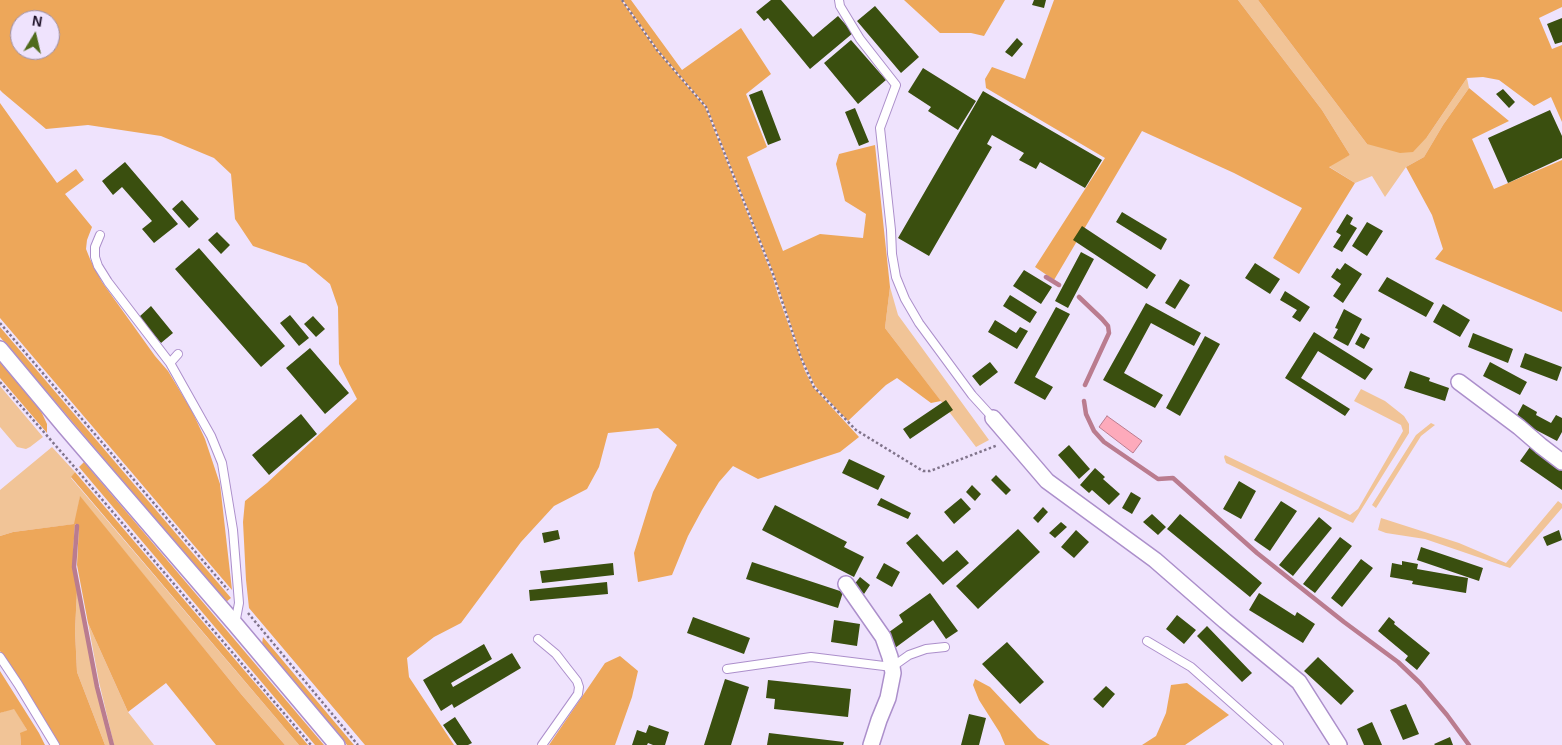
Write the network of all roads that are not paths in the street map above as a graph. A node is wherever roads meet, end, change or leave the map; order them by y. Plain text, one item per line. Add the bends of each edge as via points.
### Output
1 (839, 0) edge
2 (100, 235) dead end
3 (0, 349) edge
4 (178, 354) dead end
5 (170, 363) junction
6 (1459, 382) dead end
7 (993, 418) joint
8 (1562, 462) edge
9 (846, 584) dead end
10 (235, 624) junction
11 (538, 639) dead end
12 (1147, 640) dead end
13 (945, 647) dead end
14 (0, 657) edge
15 (892, 667) junction
16 (727, 669) dead end
17 (55, 745) edge
18 (337, 745) edge
19 (542, 745) edge
20 (871, 745) edge
21 (1280, 745) edge
22 (1339, 745) edge

1 - 7 lane via 860,39 896,85 880,128 896,277 919,323 972,396
2 - 5 lane via 95,248 98,266
3 - 10 street
4 - 5 lane
5 - 10 lane via 211,436 222,463 233,530 239,603
6 - 8 street
7 - 22 street via 1046,481 1155,560 1299,682
9 - 15 street via 883,637
10 - 18 street
11 - 19 lane via 556,654 579,687 578,694
12 - 21 lane via 1191,667
13 - 15 lane via 909,655
14 - 17 lane
15 - 16 lane via 811,656
15 - 20 street via 888,698

